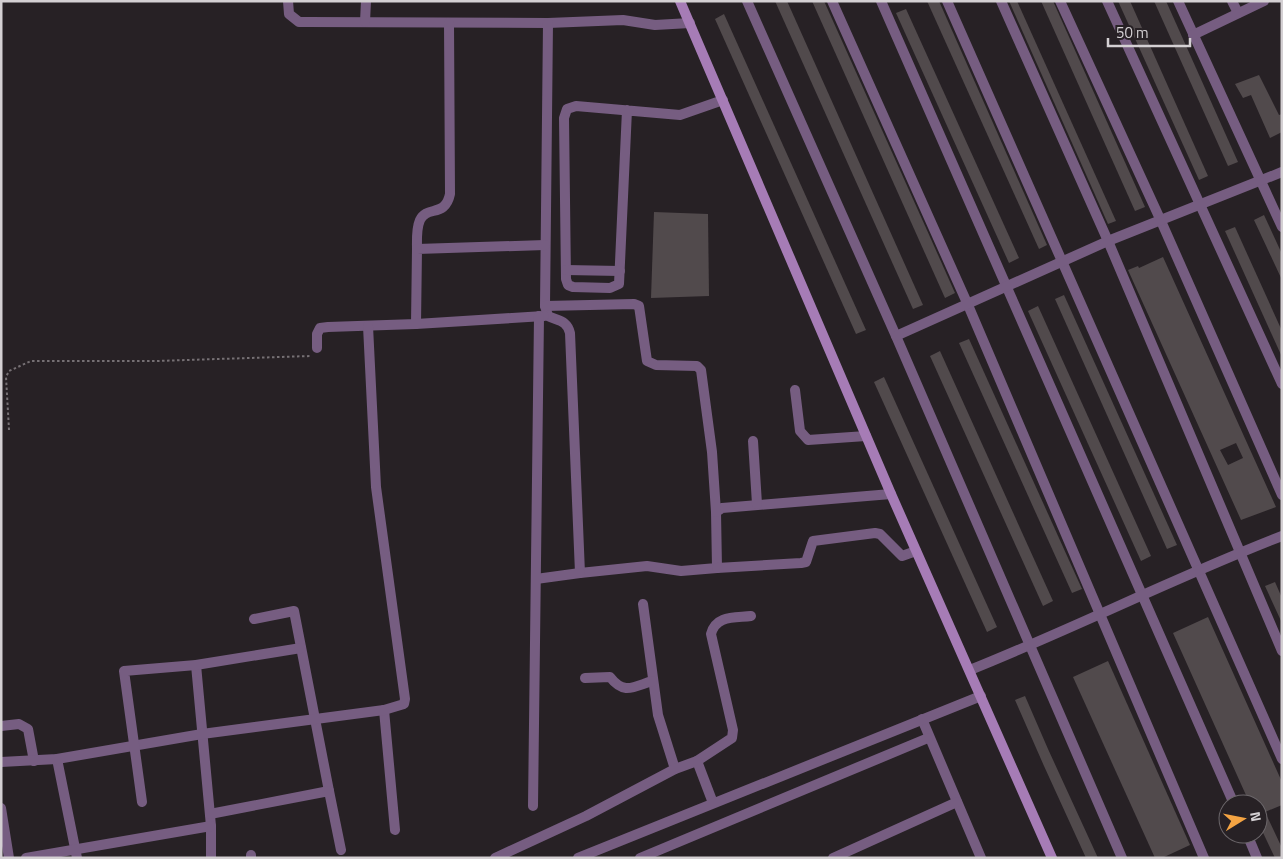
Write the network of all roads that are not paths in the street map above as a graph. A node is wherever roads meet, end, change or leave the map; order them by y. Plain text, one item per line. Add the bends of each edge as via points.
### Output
1 (288, 1) edge
2 (366, 1) edge
3 (680, 1) edge
4 (747, 1) edge
5 (832, 1) edge
6 (881, 1) edge
7 (947, 1) edge
8 (1000, 1) edge
9 (1060, 1) edge
10 (1107, 1) edge
11 (1178, 1) edge
12 (1232, 1) edge
13 (1264, 1) edge
14 (1238, 13) junction
15 (365, 22) junction
16 (449, 23) junction
17 (548, 23) junction
18 (690, 23) junction
19 (1193, 35) junction
20 (723, 100) junction
21 (627, 110) junction
22 (1282, 172) edge
23 (1262, 181) junction
24 (1201, 203) junction
25 (1161, 221) junction
26 (1282, 227) edge
27 (1108, 241) junction
28 (545, 245) junction
29 (417, 249) junction
30 (1063, 260) junction
31 (566, 270) junction
32 (620, 271) junction
33 (1007, 286) junction
34 (968, 305) junction
35 (544, 313) junction
36 (416, 324) junction
37 (368, 326) junction
38 (896, 336) junction
39 (318, 348) road end
40 (1282, 384) edge
41 (795, 390) dead end
42 (866, 436) junction
43 (753, 441) dead end
44 (891, 494) junction
45 (1282, 495) edge
46 (757, 504) junction
47 (716, 512) junction
48 (1282, 536) edge
49 (916, 551) junction
50 (1239, 552) junction
51 (717, 568) junction
52 (1199, 570) junction
53 (580, 573) junction
54 (536, 579) junction
55 (1143, 596) junction
56 (643, 604) dead end
57 (1101, 615) junction
58 (751, 616) dead end
59 (254, 619) dead end
60 (1030, 646) junction
61 (301, 648) junction
62 (1282, 651) edge
63 (196, 664) junction
64 (970, 670) junction
65 (585, 678) dead end
66 (652, 681) junction
67 (981, 696) junction
68 (384, 710) junction
69 (922, 719) junction
70 (314, 720) junction
71 (1, 726) edge
72 (202, 734) junction
73 (928, 738) junction
74 (134, 746) junction
75 (57, 759) junction
76 (1282, 759) edge
77 (34, 760) junction
78 (697, 760) junction
79 (1, 762) edge
80 (675, 769) junction
81 (329, 791) junction
82 (1230, 794) edge
83 (142, 802) dead end
84 (956, 802) junction
85 (713, 803) junction
86 (533, 806) dead end
87 (1, 808) edge
88 (210, 814) junction
89 (211, 826) junction
90 (395, 830) dead end
91 (1251, 844) edge
92 (341, 850) dead end
93 (77, 854) edge
94 (653, 855) edge
95 (9, 858) edge
96 (26, 858) edge
97 (211, 858) edge
98 (496, 858) edge
99 (578, 858) edge
100 (640, 858) edge
101 (833, 858) edge
102 (981, 858) edge
103 (1052, 858) edge
104 (1122, 858) edge
105 (1204, 858) edge
106 (1257, 858) edge

1 - 15 street via 289,14 299,22
2 - 15 street
3 - 18 street
4 - 38 street
5 - 34 street
6 - 33 street
7 - 30 street
8 - 27 street
9 - 25 street
10 - 24 street
11 - 19 street
12 - 14 street
13 - 14 street
14 - 19 street
15 - 16 street
16 - 17 street
16 - 29 street via 450,194 448,204 424,214 420,220
17 - 18 street via 624,20 655,24
17 - 28 street
18 - 20 street
19 - 23 street
20 - 21 street via 680,115
20 - 42 street
21 - 31 street via 576,106 567,109 564,118
21 - 32 street
22 - 23 street
23 - 24 street
23 - 26 street
24 - 25 street
24 - 40 street
25 - 27 street
25 - 45 street
27 - 30 street
27 - 50 street
28 - 29 street
28 - 35 street
29 - 36 street
30 - 33 street
30 - 52 street
31 - 32 street
31 - 32 street via 568,285 610,288 619,284
33 - 34 street
33 - 55 street
34 - 38 street
34 - 57 street
35 - 36 street
35 - 47 street via 639,306 647,361 656,365 697,366 701,370
35 - 53 street via 563,321 569,326 570,333
35 - 54 street
36 - 37 street
37 - 39 street via 320,328
37 - 68 street via 376,487 405,699 399,707
38 - 60 street
41 - 42 street via 800,431 808,440
42 - 44 street
43 - 46 street
44 - 46 street
44 - 49 street
46 - 47 street via 729,506
47 - 51 street
48 - 50 street
49 - 51 street via 902,556 875,533 813,541 808,558 801,563
49 - 64 street
50 - 52 street
50 - 62 street
51 - 53 street via 681,571 647,566
52 - 55 street
52 - 76 street
53 - 54 street
54 - 86 street
55 - 57 street
55 - 82 street
56 - 66 street
57 - 60 street
57 - 105 street
58 - 78 street via 723,619 713,627 711,634 733,730 732,738
59 - 61 street via 294,611
60 - 64 street
60 - 104 street
61 - 63 street
61 - 70 street
63 - 72 street
63 - 74 street via 124,671
64 - 67 street
65 - 66 street via 610,677 622,689
66 - 80 street via 661,727
67 - 69 street
67 - 103 street
68 - 70 street
68 - 90 street
69 - 73 street
69 - 85 street
70 - 72 street
70 - 81 street
71 - 77 street via 19,724 28,729
72 - 74 street
72 - 88 street
73 - 84 street
73 - 94 street
74 - 75 street
74 - 83 street
75 - 77 street
75 - 93 street
77 - 79 street
78 - 80 street
78 - 85 street
80 - 98 street
81 - 88 street
81 - 92 street
84 - 101 street
84 - 102 street
85 - 99 street
87 - 95 street
88 - 89 street
89 - 93 street
89 - 97 street
91 - 106 street
93 - 96 street
94 - 100 street

